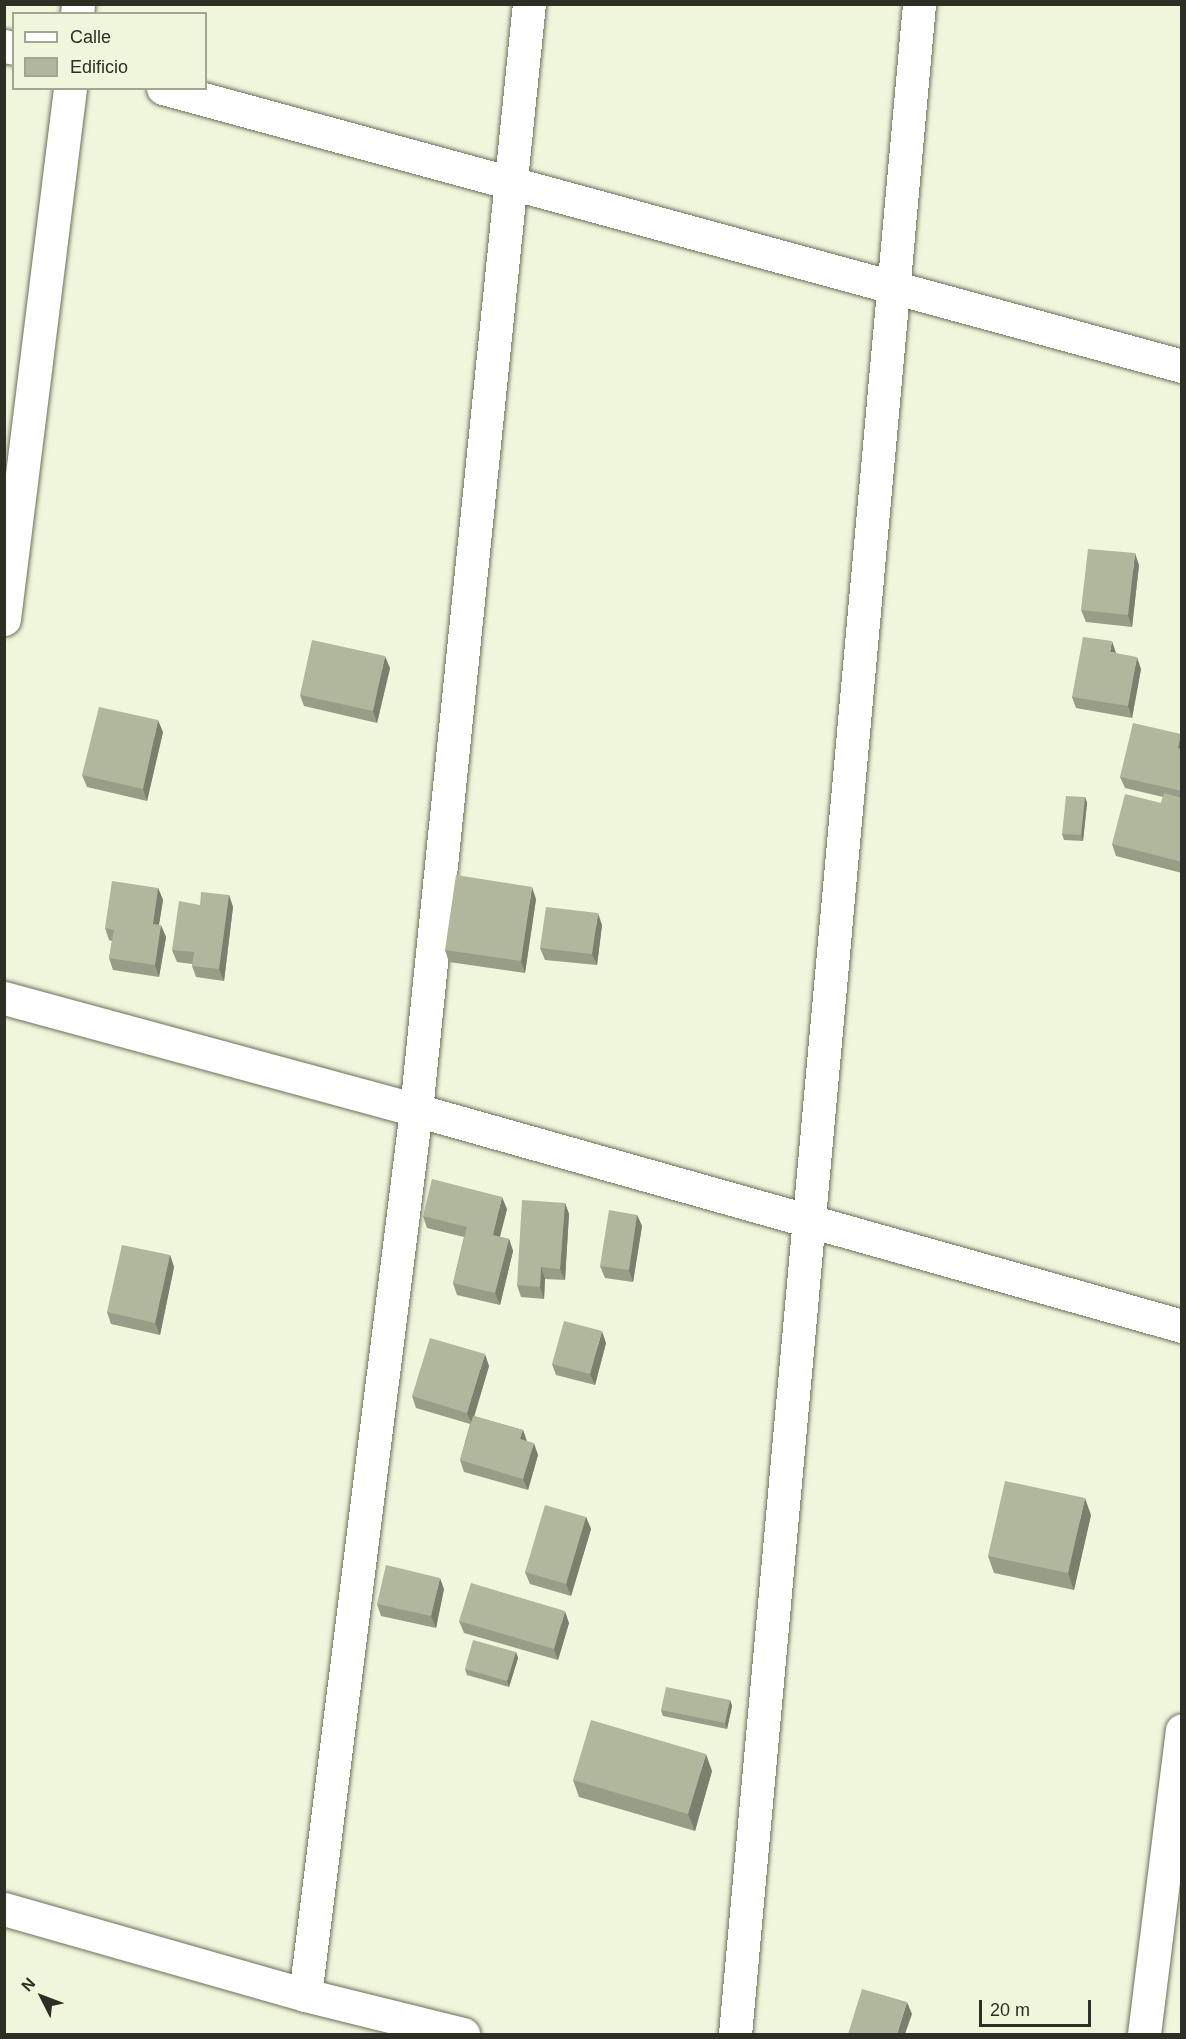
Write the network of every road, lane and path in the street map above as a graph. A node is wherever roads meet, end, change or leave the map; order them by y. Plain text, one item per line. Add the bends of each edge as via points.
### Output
1 (529, 4) edge
2 (919, 4) edge
3 (70, 90) edge
4 (170, 90) edge
5 (511, 183) junction
6 (893, 287) junction
7 (1182, 366) edge
8 (4, 619) edge
9 (4, 998) edge
10 (416, 1110) junction
11 (808, 1221) junction
12 (1182, 1326) edge
13 (1182, 1730) edge
14 (4, 1909) edge
15 (305, 1995) junction
16 (463, 2034) edge
17 (735, 2034) edge
18 (1144, 2034) edge

1 - 5 street
2 - 6 street
3 - 8 street
4 - 5 street
5 - 6 street
5 - 10 street
6 - 7 street
6 - 11 street
9 - 10 street
10 - 11 street
10 - 15 street
11 - 12 street
11 - 17 street
13 - 18 street
14 - 15 street
15 - 16 street

